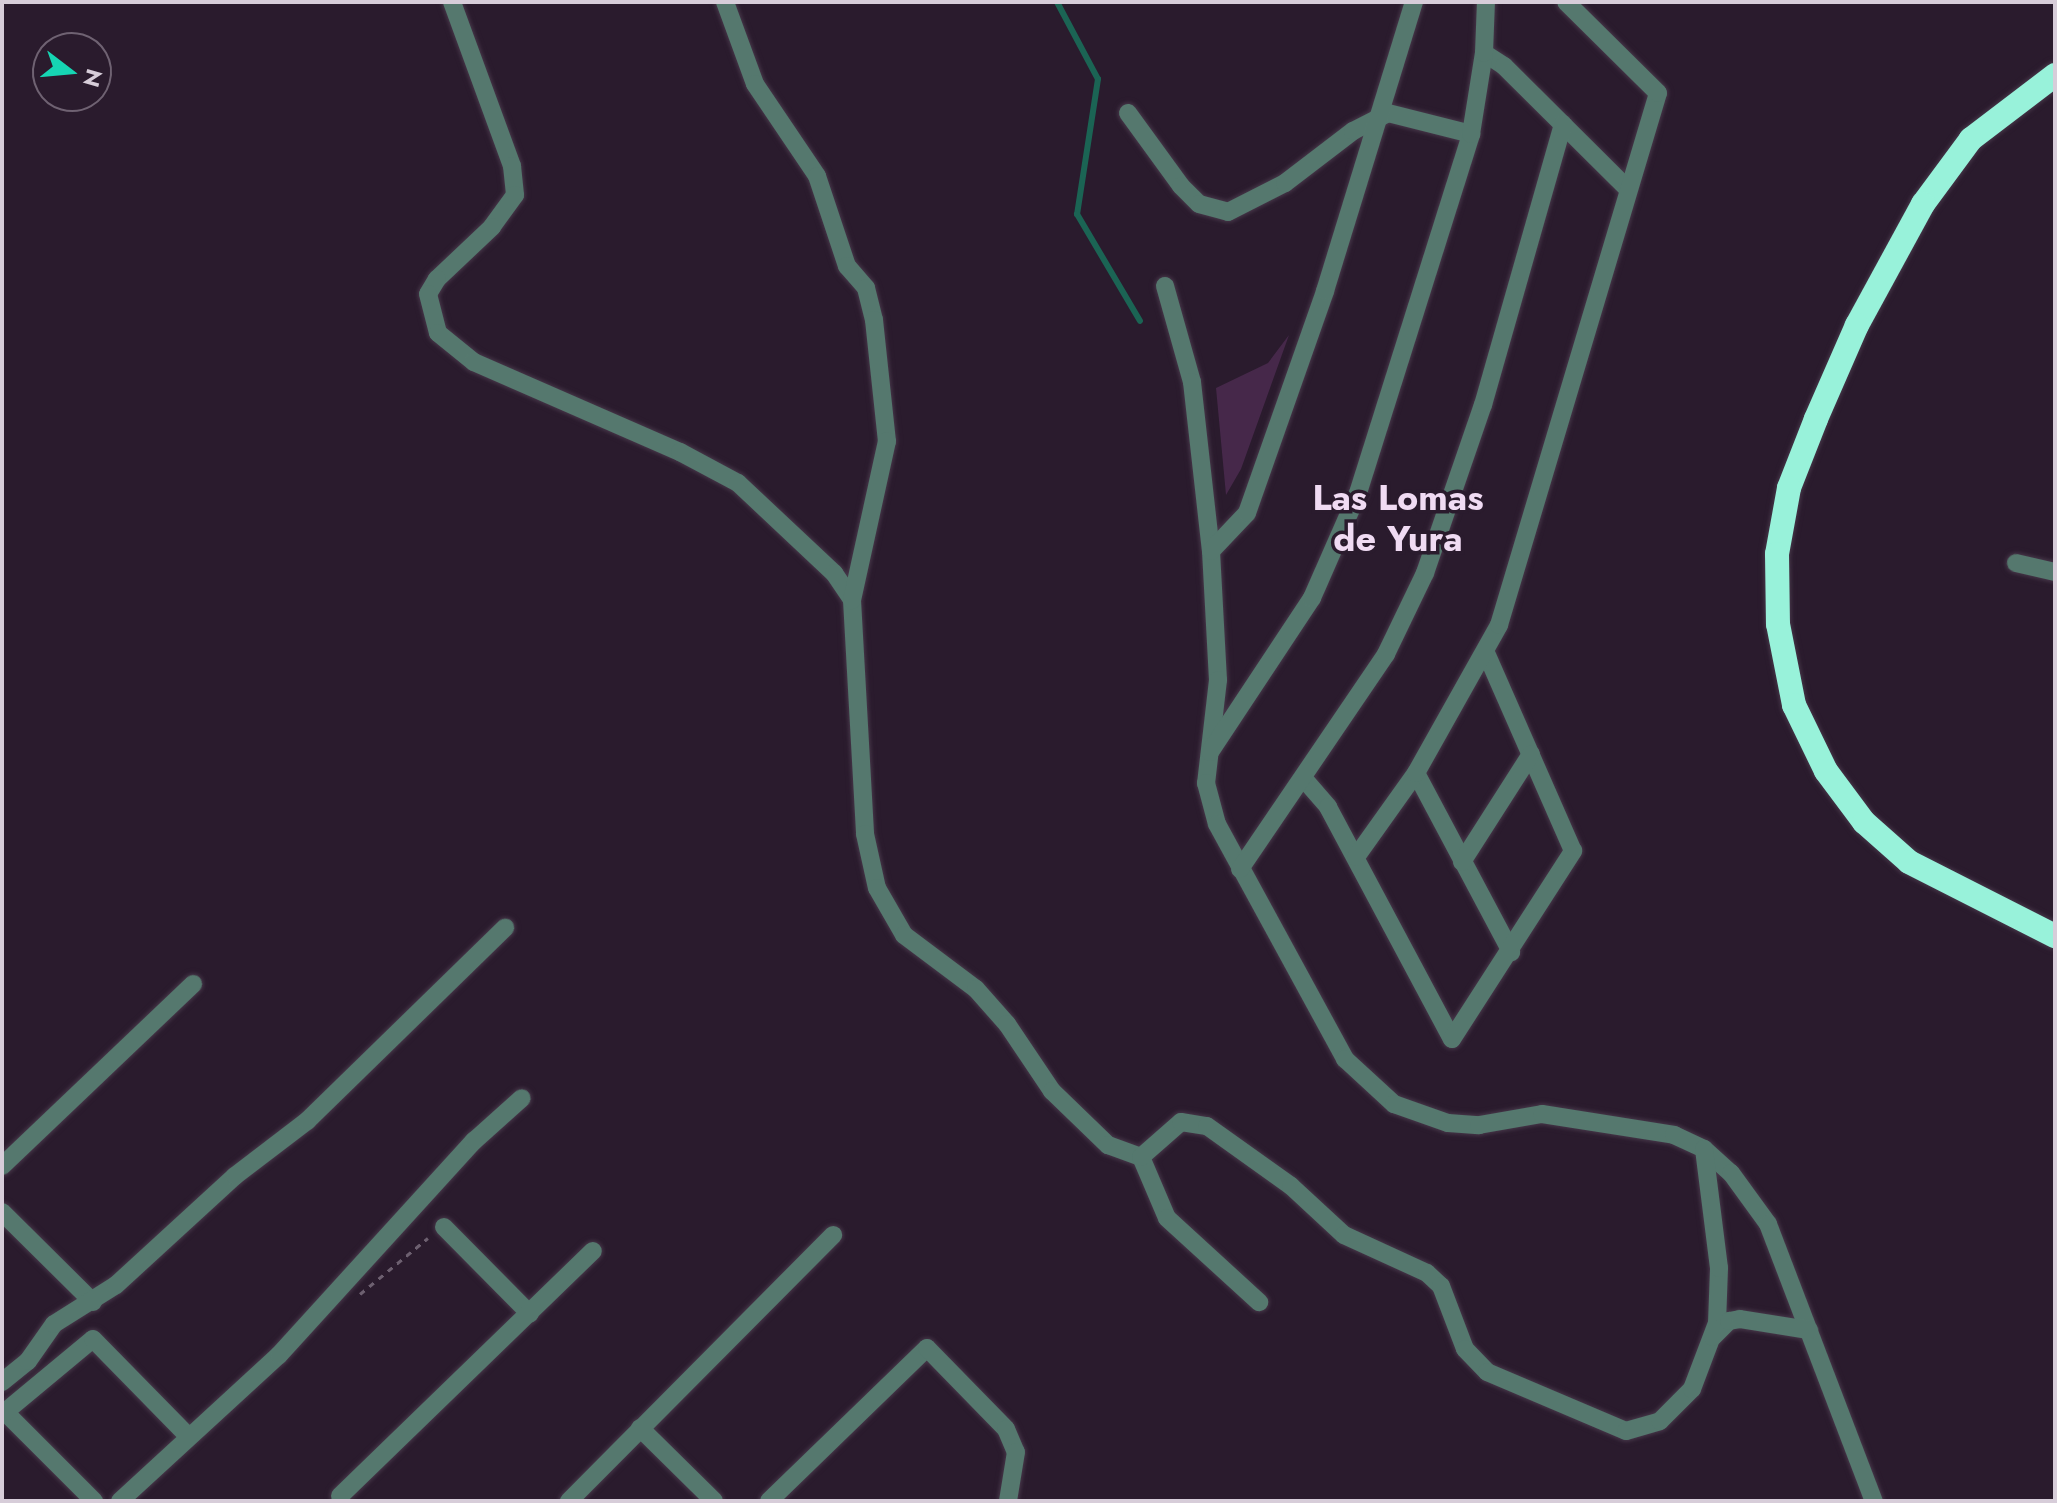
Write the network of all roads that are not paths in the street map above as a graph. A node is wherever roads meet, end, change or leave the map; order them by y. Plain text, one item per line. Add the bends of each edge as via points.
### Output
1 (452, 2) edge
2 (725, 2) edge
3 (1414, 2) edge
4 (1486, 2) edge
5 (1566, 2) edge
6 (1484, 53) junction
7 (2055, 75) edge
8 (1128, 113) dead end
9 (1381, 119) junction
10 (1563, 124) junction
11 (1471, 134) junction
12 (1628, 189) junction
13 (1165, 286) dead end
14 (1211, 551) junction
15 (2016, 563) dead end
16 (2055, 572) edge
17 (852, 600) junction
18 (1487, 655) junction
19 (1531, 754) junction
20 (1206, 758) junction
21 (1416, 773) junction
22 (1304, 779) junction
23 (1356, 857) junction
24 (1462, 862) junction
25 (1240, 869) junction
26 (505, 928) dead end
27 (2055, 936) edge
28 (1511, 952) junction
29 (193, 984) dead end
30 (522, 1098) dead end
31 (1704, 1149) junction
32 (1141, 1157) junction
33 (2, 1166) edge
34 (2, 1212) edge
35 (444, 1227) road end
36 (833, 1235) dead end
37 (593, 1251) dead end
38 (93, 1302) junction
39 (1259, 1302) dead end
40 (530, 1314) junction
41 (1809, 1330) junction
42 (1713, 1337) junction
43 (2, 1382) edge
44 (640, 1428) junction
45 (188, 1436) junction
46 (340, 1496) dead end
47 (94, 1501) edge
48 (120, 1501) edge
49 (569, 1501) edge
50 (714, 1501) edge
51 (769, 1501) edge
52 (1008, 1501) edge
53 (1874, 1501) edge

1 - 17 street via 512,166 515,195 428,294 438,333 474,362 680,452 738,483 816,553
2 - 17 street via 755,84 817,176 847,266 866,288 874,320 887,441
3 - 9 street
4 - 6 street
5 - 12 street via 1658,93
6 - 10 street
6 - 11 street
7 - 27 highway via 1971,139 1923,204 1857,325 1816,419 1789,488 1777,554 1778,624 1794,705 1826,771 1864,822 1909,862
8 - 9 street via 1199,204 1228,212 1285,183 1353,131
9 - 11 street via 1394,112
9 - 14 street via 1247,513
10 - 12 street
10 - 22 street via 1483,405 1431,558 1386,654
11 - 20 street via 1339,543 1312,598
12 - 18 street via 1562,426
13 - 14 street via 1192,382
14 - 20 street via 1218,680
15 - 16 street
17 - 32 street via 865,834 877,888 904,935 976,989 1052,1091 1108,1145
18 - 19 street
18 - 21 street
19 - 24 street
19 - 28 street via 1573,851
20 - 25 street via 1206,783 1217,824
21 - 23 street
21 - 24 street
22 - 23 street via 1328,807
22 - 25 street
23 - 28 street via 1452,1039
24 - 28 street
25 - 31 street via 1360,1077 1394,1104 1422,1116 1479,1125 1542,1114 1674,1135
26 - 38 street via 307,1121 235,1176
29 - 33 street
30 - 45 street via 474,1141 279,1355
31 - 41 street via 1731,1173 1768,1224
31 - 42 street via 1719,1268
32 - 39 street via 1167,1218
32 - 42 street via 1181,1122 1207,1126 1291,1186 1344,1235 1427,1273 1441,1286 1465,1349 1487,1372 1570,1403 1604,1425 1626,1431 1660,1421 1701,1376
34 - 38 street
35 - 40 street
36 - 44 street
37 - 40 street
38 - 43 street via 54,1324 28,1361
40 - 46 street
41 - 42 street via 1740,1319 1729,1321
41 - 53 street
44 - 49 street
44 - 50 street
45 - 47 street via 93,1339 5,1412
45 - 48 street
51 - 52 street via 927,1348 1006,1429 1016,1452

